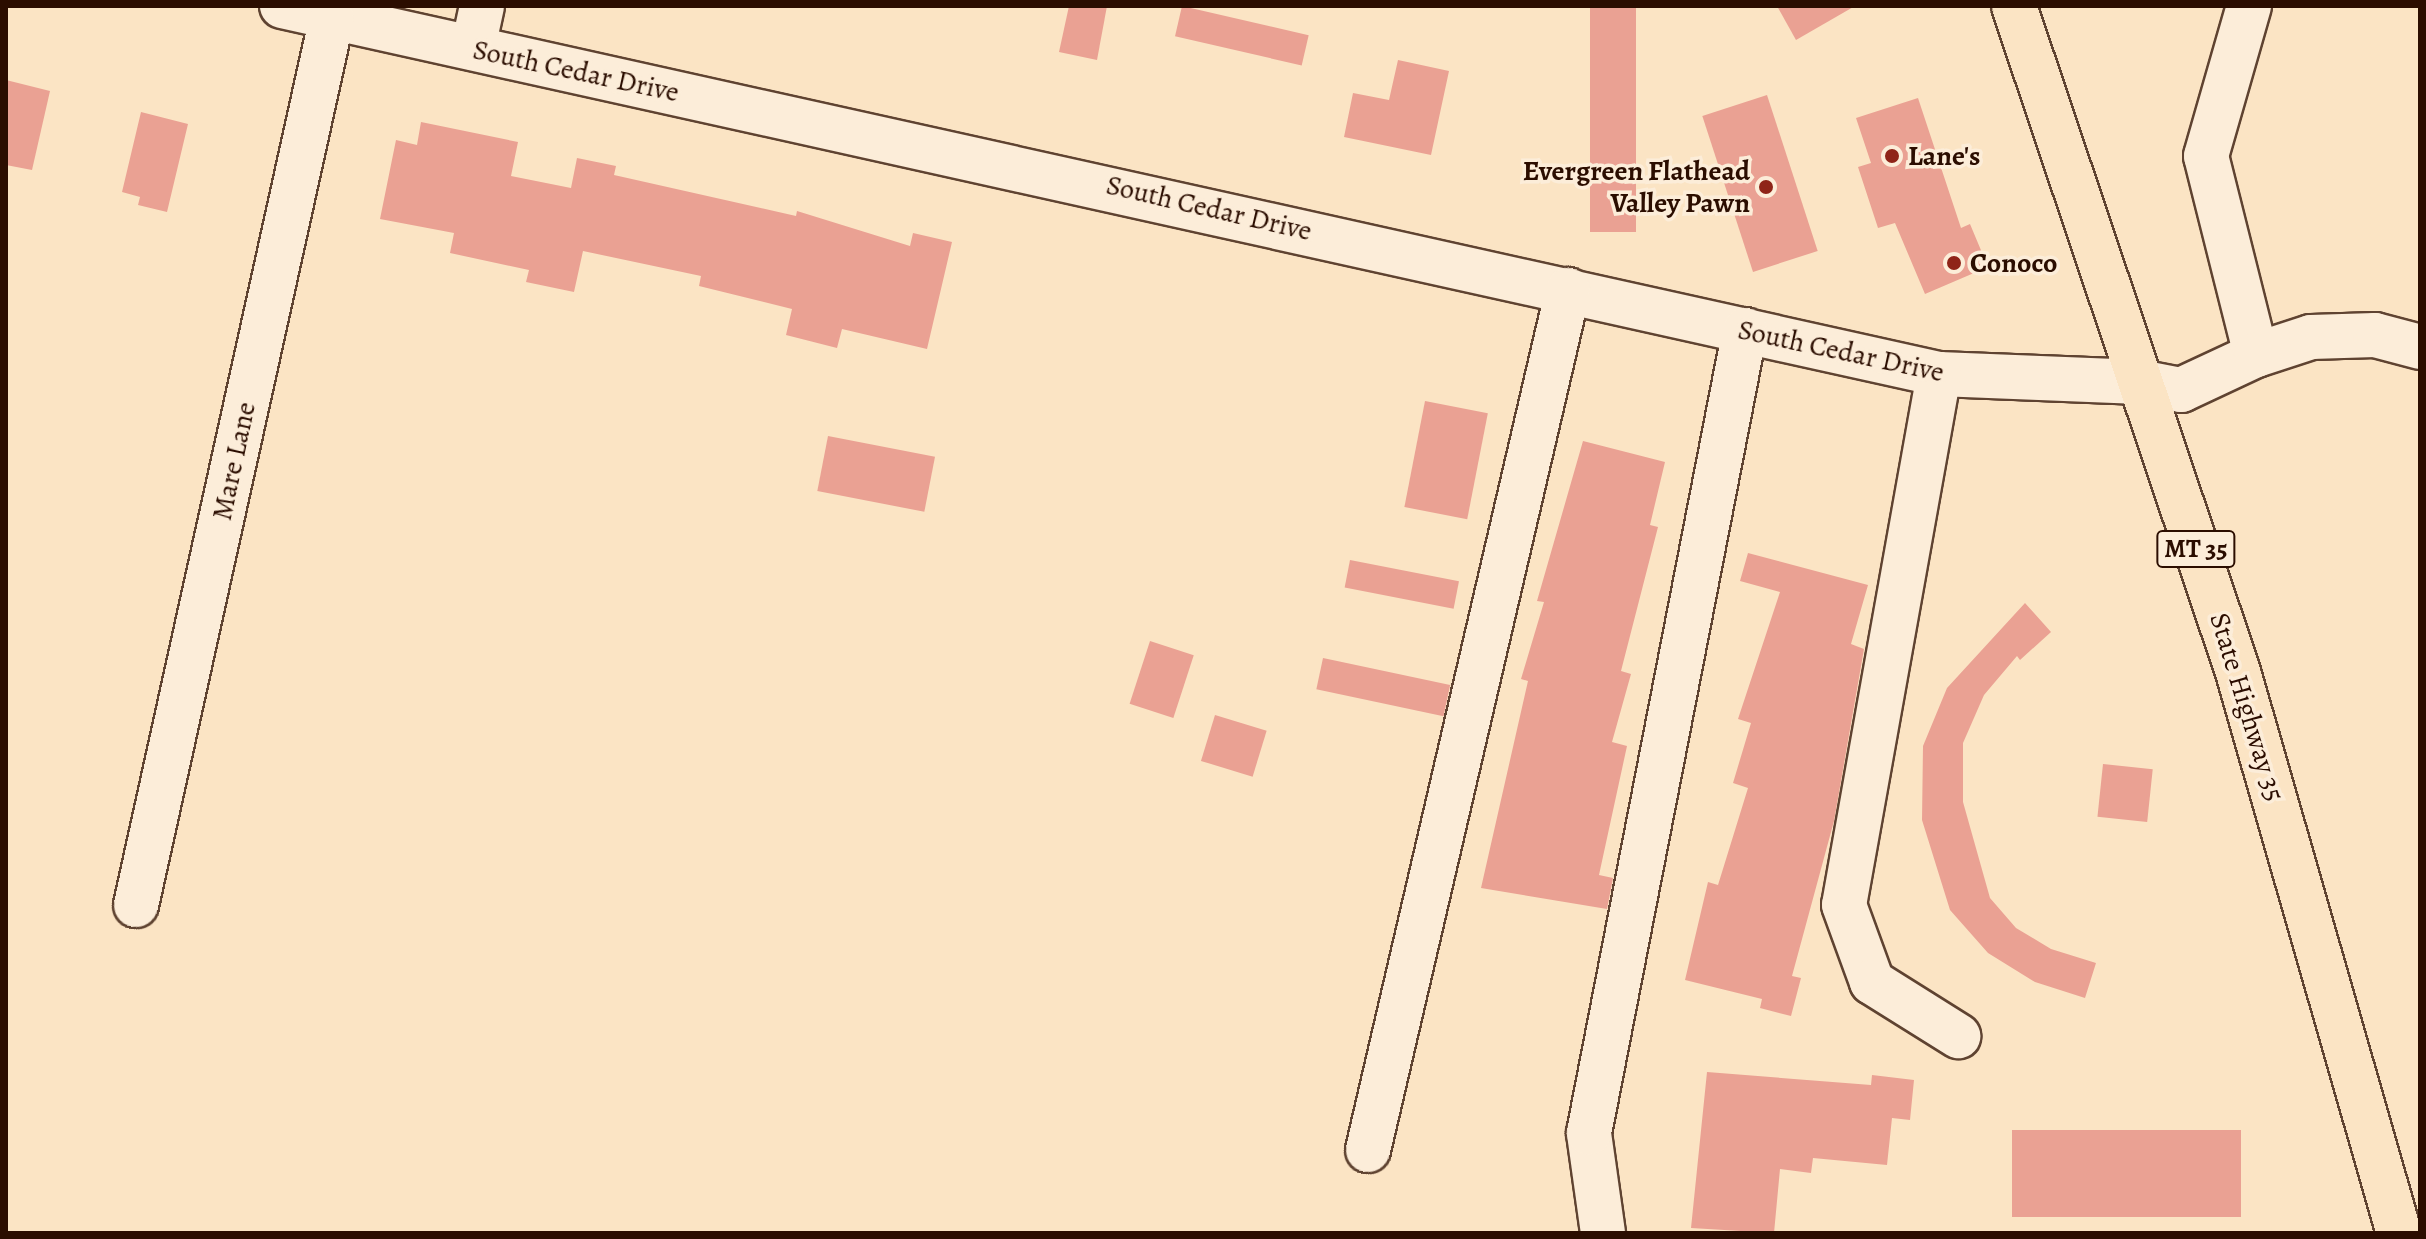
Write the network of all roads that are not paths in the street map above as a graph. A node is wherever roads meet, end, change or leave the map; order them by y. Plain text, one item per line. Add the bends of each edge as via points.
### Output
1 (282, 6) edge
2 (482, 6) edge
3 (2014, 6) edge
4 (2249, 6) edge
5 (332, 17) junction
6 (473, 48) junction
7 (1568, 290) junction
8 (1745, 330) junction
9 (2420, 347) edge
10 (2256, 355) junction
11 (1939, 374) junction
12 (2140, 382) junction
13 (136, 905) dead end
14 (1958, 1036) dead end
15 (1368, 1150) dead end
16 (1603, 1233) edge
17 (2399, 1233) edge

1 - 5 street, South Cedar Drive
2 - 6 street
3 - 12 main road, State Highway 35 / MT 35
4 - 10 street via 2206,156
5 - 6 street, South Cedar Drive
5 - 13 street, Mare Lane
6 - 7 street, South Cedar Drive
7 - 8 street, South Cedar Drive
7 - 15 street
8 - 11 street, South Cedar Drive
8 - 16 street via 1589,1133
9 - 10 street, South Cedar Drive via 2375,335 2311,337
10 - 12 street, South Cedar Drive via 2181,390
11 - 12 street, South Cedar Drive
11 - 14 street via 1844,905 1872,982
12 - 17 main road, State Highway 35 / MT 35 via 2238,672

